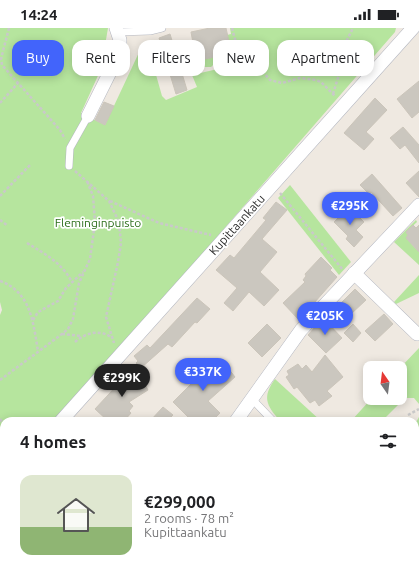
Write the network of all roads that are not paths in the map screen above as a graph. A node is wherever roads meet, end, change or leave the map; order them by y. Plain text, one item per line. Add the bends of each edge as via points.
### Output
1 (162, 28) edge
2 (413, 28) edge
3 (117, 30) edge
4 (88, 116) joint
5 (69, 166) road end
6 (419, 205) edge
7 (352, 275) junction
8 (417, 334) dead end
9 (252, 399) junction
10 (65, 417) edge
11 (239, 417) edge
12 (269, 417) edge

1 - 3 lane via 150,31
2 - 10 street, Kupittaankatu
3 - 4 street via 120,52
4 - 5 lane via 70,148
6 - 7 street
7 - 8 street
7 - 9 street via 300,330
9 - 11 street
9 - 12 lane

